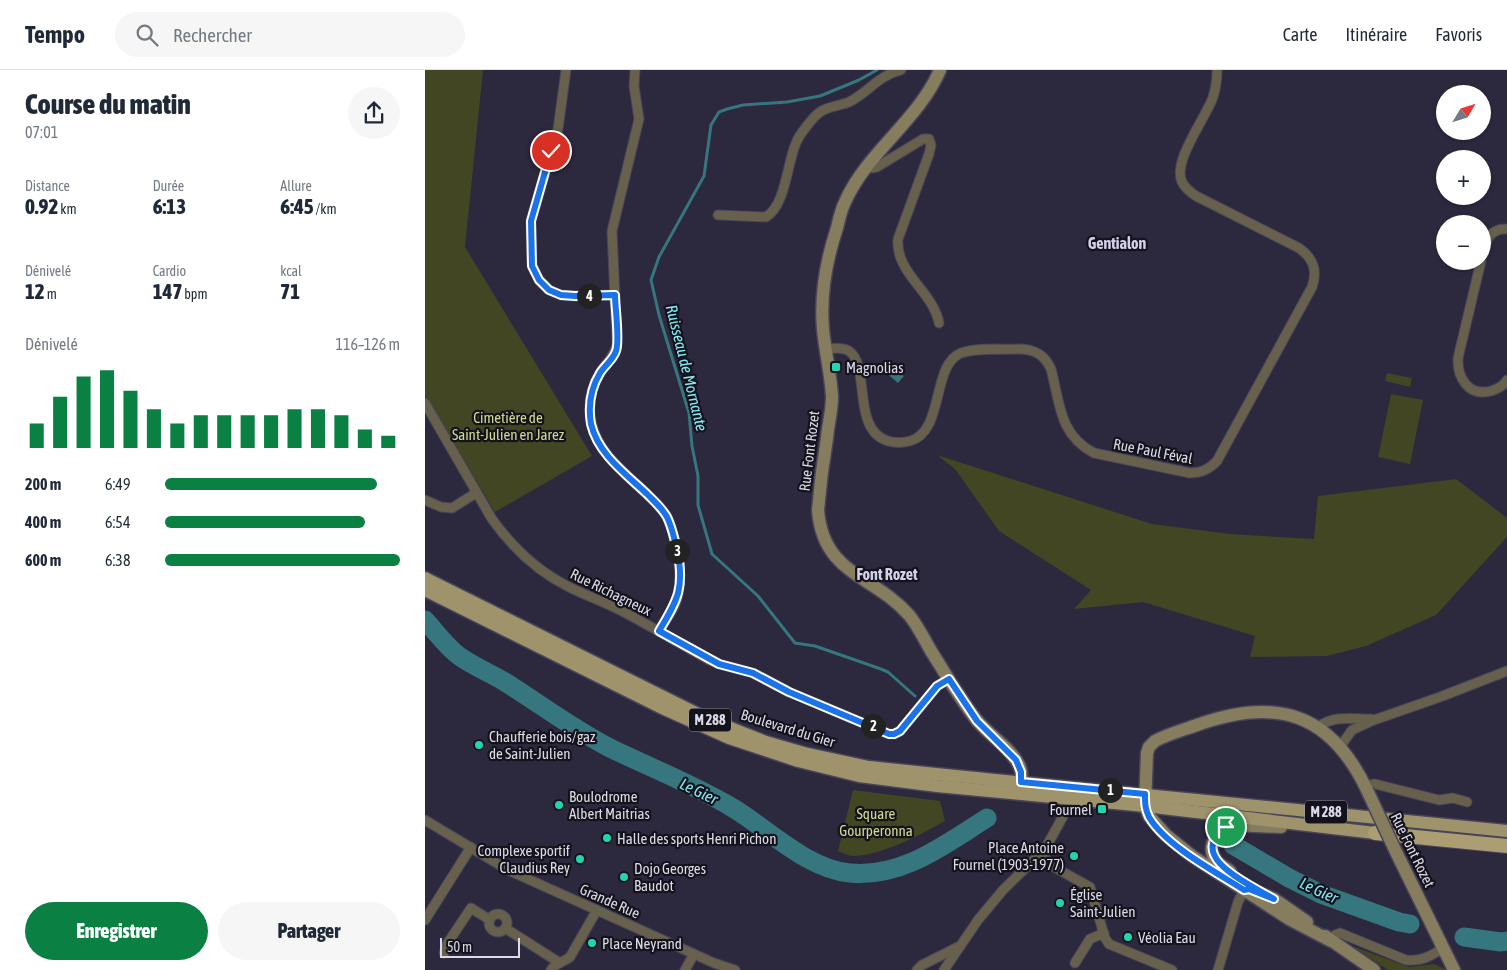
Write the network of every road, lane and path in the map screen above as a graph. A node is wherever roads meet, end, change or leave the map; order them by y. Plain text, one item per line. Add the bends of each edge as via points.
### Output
1 (566, 70) edge
2 (635, 70) edge
3 (901, 70) edge
4 (940, 70) edge
5 (1217, 70) edge
6 (867, 165) junction
7 (718, 215) dead end
8 (1507, 229) edge
9 (1491, 233) edge
10 (1479, 270) edge
11 (615, 295) junction
12 (939, 323) dead end
13 (827, 349) junction
14 (1507, 380) edge
15 (425, 403) edge
16 (476, 493) junction
17 (425, 500) edge
18 (425, 578) edge
19 (425, 590) edge
20 (659, 631) junction
21 (1506, 674) edge
22 (949, 679) junction
23 (1374, 720) junction
24 (1318, 727) junction
25 (1340, 747) junction
26 (1020, 788) junction
27 (1366, 788) junction
28 (1068, 793) junction
29 (1145, 800) junction
30 (1467, 802) dead end
31 (425, 820) edge
32 (1355, 831) junction
33 (1507, 831) edge
34 (1375, 833) joint
35 (1507, 846) edge
36 (471, 847) junction
37 (1042, 854) junction
38 (1244, 890) junction
39 (1274, 899) junction
40 (597, 910) junction
41 (425, 920) edge
42 (1104, 933) junction
43 (1331, 941) junction
44 (959, 947) junction
45 (1443, 948) junction
46 (444, 953) dead end
47 (694, 954) junction
48 (560, 963) junction
49 (1075, 963) dead end
50 (919, 967) edge
51 (551, 970) edge
52 (685, 970) edge
53 (735, 970) edge
54 (944, 970) edge
55 (1173, 970) edge
56 (1219, 970) edge
57 (1375, 970) edge
58 (1454, 970) edge

1 - 11 street via 558,129 531,221 532,266 539,280 549,290 561,295
2 - 11 street via 639,119 612,231
3 - 7 street via 885,75 848,102 816,116 795,144 780,198 772,213 766,217
4 - 6 main road, Rue Font Rozet via 914,112
5 - 13 street, Rue Paul Féval via 1213,98 1182,164 1181,181 1195,196 1299,248 1312,260 1315,277 1217,461 1209,468 1190,473 1094,454 1081,447 1065,424 1048,362 1036,352 1025,349 977,350 956,356 947,368 927,428 921,436 902,443 888,441 873,431 867,420 857,361 849,351
6 - 12 street via 877,167 923,139 929,139 929,154 897,239 897,248 902,263 935,310
6 - 13 main road, Rue Font Rozet via 844,204 825,273 822,292
8 - 9 street
10 - 14 street via 1457,369 1463,382 1484,393 1495,390
11 - 20 street via 616,351 594,385 590,412 603,450 659,505 673,533 680,562 680,585 676,602
13 - 22 main road, Rue Font Rozet via 832,398 818,510 821,531 845,567 909,616
15 - 16 street, Rue Richagneux
16 - 17 street via 448,509
16 - 20 street, Rue Richagneux via 502,533 554,579
18 - 26 main road, Boulevard du Gier / M 288 via 708,719 767,742 869,767
19 - 26 main road, Boulevard du Gier / M 288 via 653,704 737,741 798,762 859,776
20 - 22 street, Rue Richagneux via 714,662 753,673 789,692 889,734 900,731 939,684
21 - 23 street
22 - 26 main road, Rue Font Rozet via 977,721 1016,760 1021,772
23 - 24 street via 1340,718
23 - 25 street via 1352,730
24 - 25 main road, Rue Font Rozet
24 - 29 main road, Rue Font Rozet via 1300,718 1249,712 1229,714 1164,736 1149,746
25 - 27 main road, Rue Font Rozet
26 - 28 main road, Boulevard du Gier / M 288
27 - 30 street via 1375,784 1439,800 1453,798
27 - 45 main road, Rue Font Rozet, bridge
28 - 29 main road, Boulevard du Gier / M 288
28 - 37 street via 1066,811
29 - 32 main road, M 288
29 - 33 main road, M 288
29 - 38 main road via 1149,816 1166,836
31 - 36 street, Grande Rue
32 - 34 main road
32 - 39 main road via 1233,825 1218,833 1212,851 1217,862
34 - 35 highway
36 - 40 street, Grande Rue via 508,870
36 - 41 street
37 - 42 street via 1052,866 1090,887
37 - 44 street via 1003,890
38 - 39 main road
38 - 43 main road
38 - 56 street
39 - 43 main road
40 - 47 street, Grande Rue
40 - 48 street via 570,956
42 - 49 street via 1090,940
42 - 55 street via 1109,944 1116,948
43 - 45 street via 1335,934 1340,933 1415,961
43 - 57 main road
44 - 50 street
44 - 54 street
45 - 58 main road, Rue Font Rozet
46 - 48 street via 471,908 490,920 490,928 495,932 505,928
47 - 52 street
47 - 53 street, Grande Rue
48 - 51 street via 553,965

